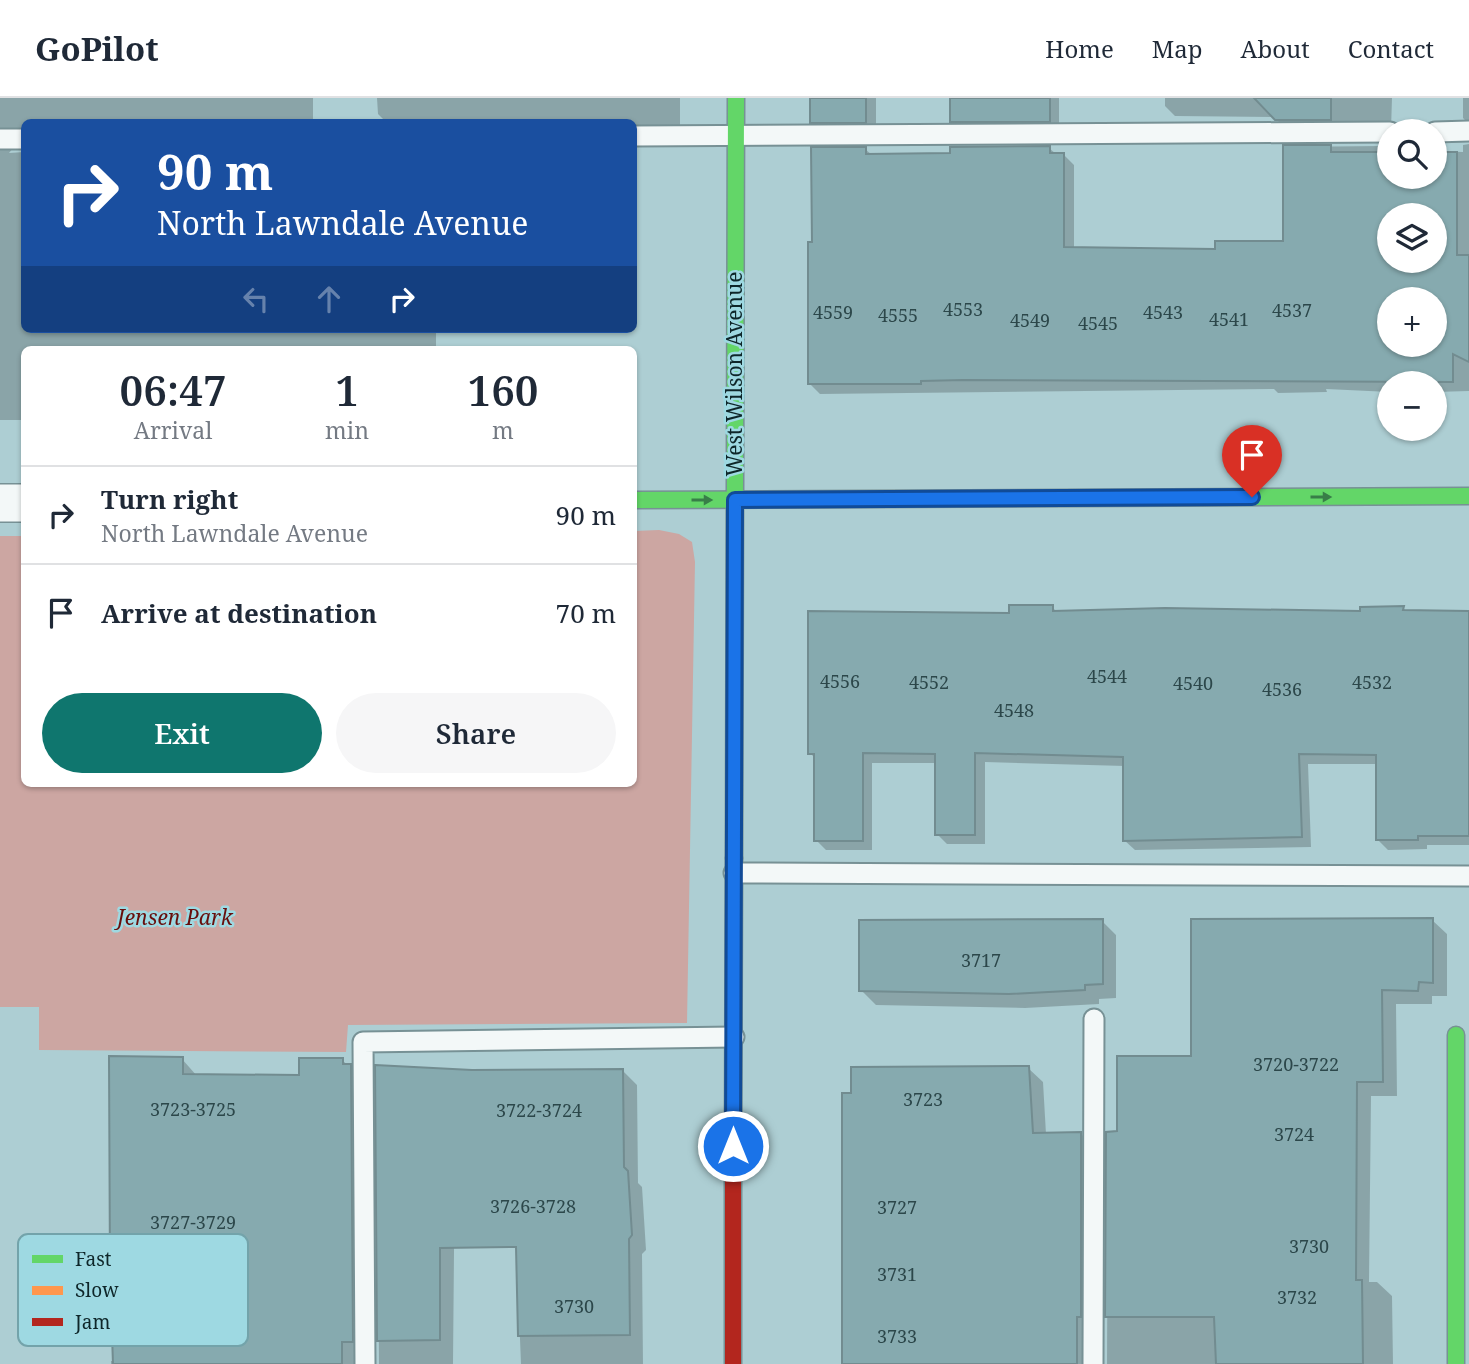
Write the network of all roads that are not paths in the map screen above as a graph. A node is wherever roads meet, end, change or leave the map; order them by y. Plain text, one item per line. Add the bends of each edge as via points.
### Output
1 (736, 98) edge
2 (1469, 131) edge
3 (1377, 132) edge
4 (1447, 132) edge
5 (736, 135) junction
6 (637, 136) edge
7 (0, 139) edge
8 (21, 139) edge
9 (1469, 496) edge
10 (637, 500) edge
11 (735, 500) junction
12 (0, 503) edge
13 (21, 503) edge
14 (734, 873) junction
15 (1469, 876) edge
16 (1094, 1019) dead end
17 (1456, 1035) dead end
18 (734, 1037) junction
19 (365, 1364) edge
20 (733, 1364) edge
21 (1093, 1364) edge
22 (1456, 1364) edge

1 - 5 street, West Wilson Avenue
2 - 4 lane
3 - 5 lane
5 - 6 lane
5 - 11 street, West Wilson Avenue
7 - 8 lane
11 -> 9 street
10 -> 11 street
11 - 14 street, West Wilson Avenue
12 - 13 street
14 - 15 lane
14 - 18 street, West Wilson Avenue
16 - 21 lane
17 - 22 street
18 - 19 lane via 363,1042
18 - 20 street, West Wilson Avenue

